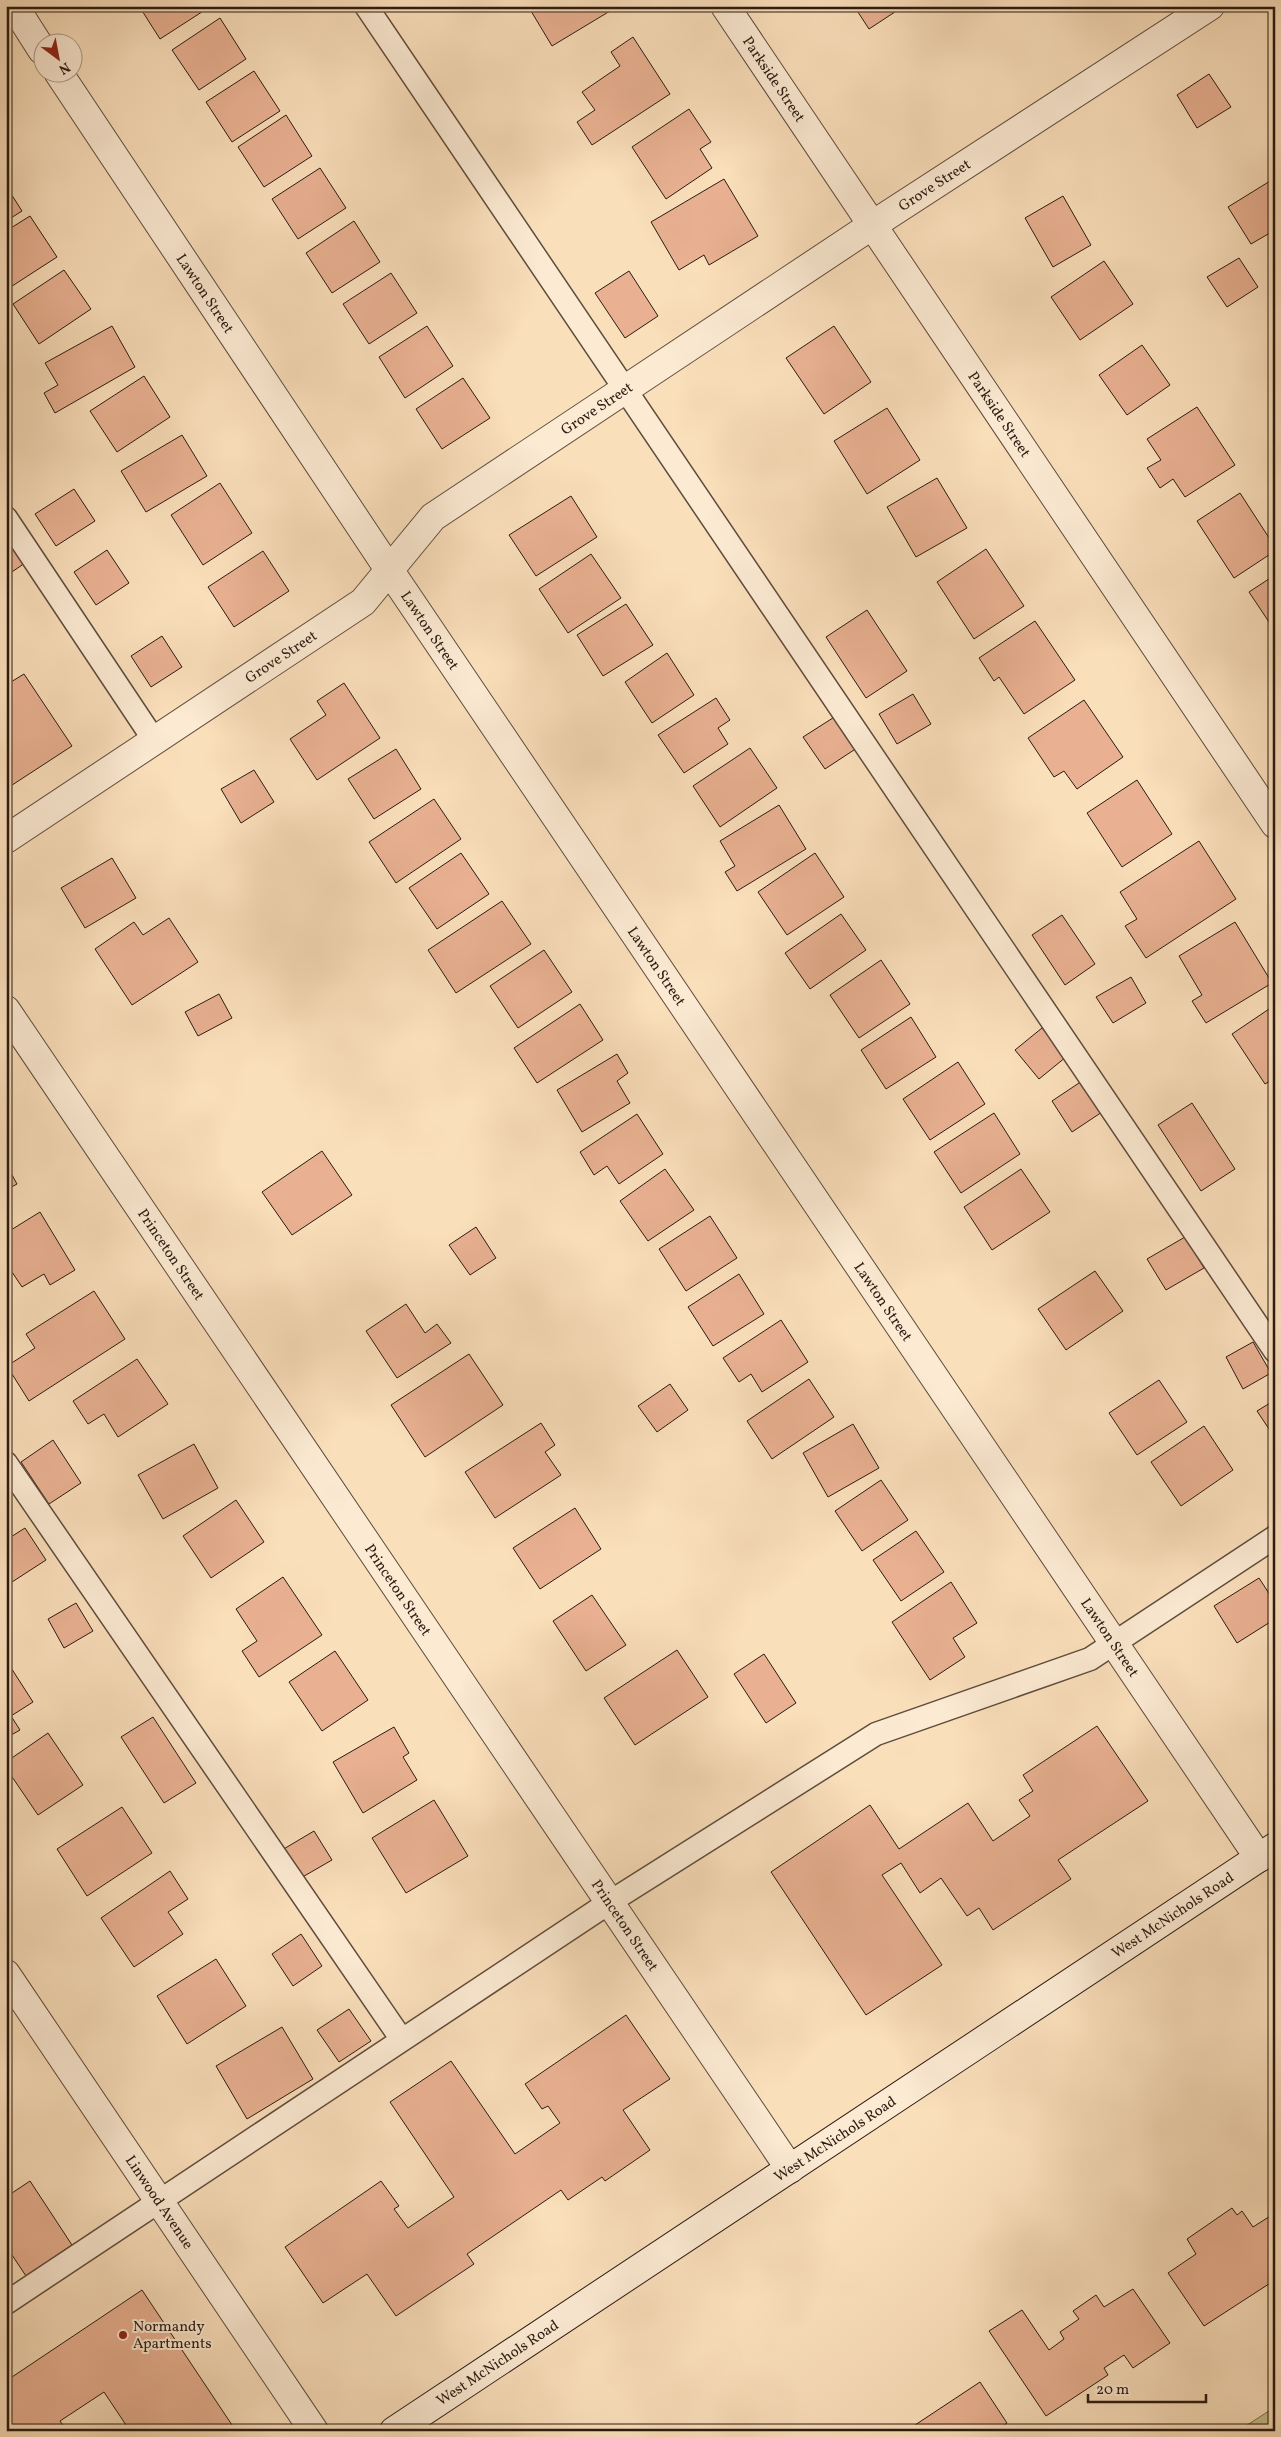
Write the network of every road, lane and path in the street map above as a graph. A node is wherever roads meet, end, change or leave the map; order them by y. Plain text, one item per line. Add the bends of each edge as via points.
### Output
1 (14, 6) edge
2 (366, 6) edge
3 (726, 6) edge
4 (1210, 6) edge
5 (32, 34) edge
6 (65, 82) edge
7 (871, 226) junction
8 (624, 391) junction
9 (6, 518) edge
10 (390, 571) junction
11 (154, 740) junction
12 (1275, 824) edge
13 (6, 839) edge
14 (6, 1010) edge
15 (1275, 1351) edge
16 (6, 1463) edge
17 (1275, 1538) edge
18 (1114, 1642) junction
19 (1267, 1852) edge
20 (610, 1902) junction
21 (6, 1974) edge
22 (402, 2040) junction
23 (790, 2169) junction
24 (160, 2201) junction
25 (6, 2303) edge
26 (314, 2431) edge
27 (394, 2431) edge

1 - 5 street
2 - 8 lane
3 - 7 street, Parkside Street
4 - 7 street, Grove Street
6 - 10 street, Lawton Street
7 - 8 street, Grove Street
7 - 12 street, Parkside Street
8 - 10 street, Grove Street via 434,517
8 - 15 lane
9 - 11 lane
10 - 11 street, Grove Street via 363,602
10 - 18 street, Lawton Street
11 - 13 street, Grove Street
14 - 20 street, Princeton Street
16 - 22 lane
17 - 18 lane
18 - 19 street, Lawton Street
18 - 20 lane via 1090,1659 876,1734
19 - 23 street, West McNichols Road
20 - 22 lane
20 - 23 street, Princeton Street
21 - 24 street, Linwood Avenue
22 - 24 lane
23 - 27 street, West McNichols Road
24 - 25 lane
24 - 26 street, Linwood Avenue

